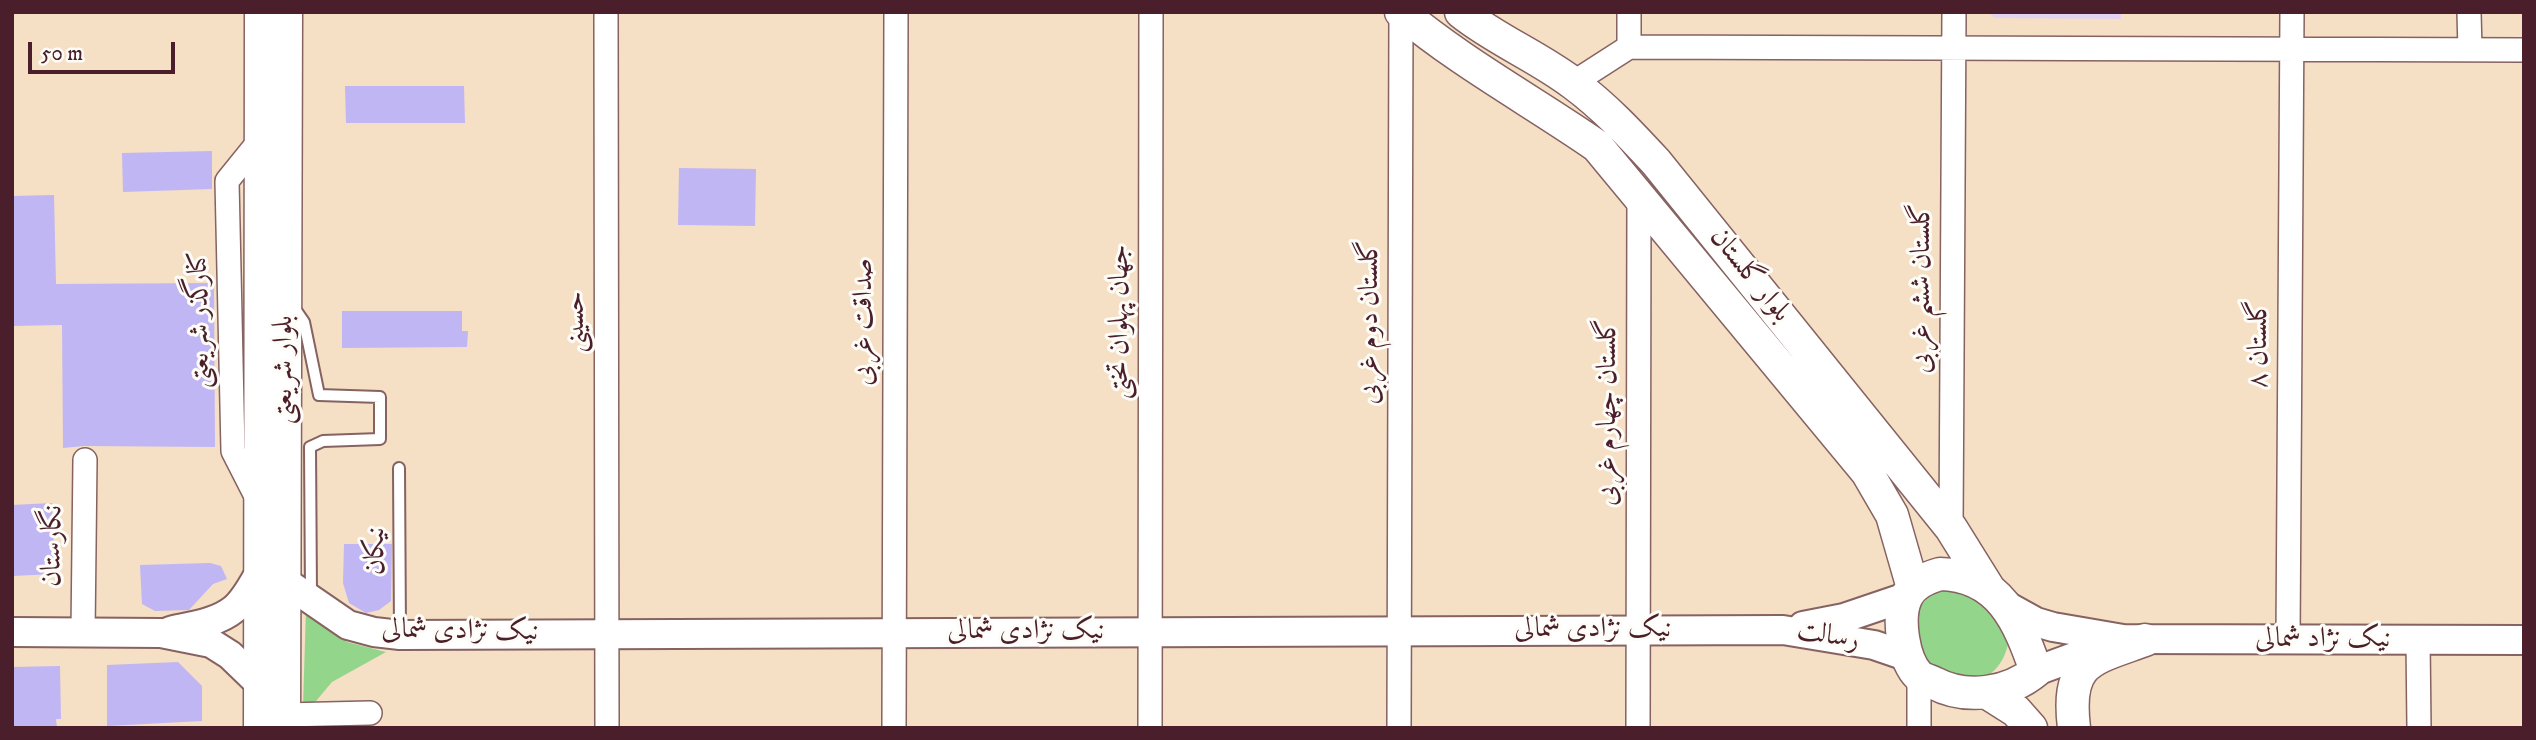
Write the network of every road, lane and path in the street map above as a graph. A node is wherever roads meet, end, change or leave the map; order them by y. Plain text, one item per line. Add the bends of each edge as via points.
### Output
1 (261, 12) edge
2 (286, 12) edge
3 (606, 12) edge
4 (896, 12) edge
5 (1151, 12) edge
6 (1461, 12) edge
7 (1629, 12) edge
8 (1954, 12) edge
9 (2292, 12) edge
10 (2469, 12) edge
11 (1401, 13) edge
12 (1629, 47) junction
13 (1954, 48) junction
14 (2291, 50) junction
15 (2470, 50) junction
16 (2524, 50) edge
17 (1573, 83) junction
18 (1639, 195) junction
19 (285, 296) junction
20 (85, 460) dead end
21 (399, 468) dead end
22 (1923, 492) junction
23 (1892, 515) junction
24 (1951, 528) junction
25 (272, 577) junction
26 (1909, 593) junction
27 (1998, 598) junction
28 (311, 601) junction
29 (1638, 630) junction
30 (1783, 630) junction
31 (1150, 631) junction
32 (1399, 631) junction
33 (12, 632) edge
34 (83, 632) junction
35 (607, 632) junction
36 (894, 632) junction
37 (161, 633) junction
38 (400, 635) junction
39 (2134, 640) junction
40 (2288, 640) junction
41 (2418, 640) junction
42 (2524, 640) edge
43 (1914, 666) junction
44 (2036, 671) junction
45 (260, 684) junction
46 (1986, 692) junction
47 (370, 713) dead end
48 (276, 724) edge
49 (607, 728) edge
50 (894, 728) edge
51 (1150, 728) edge
52 (1399, 728) edge
53 (1637, 728) edge
54 (1919, 728) edge
55 (2031, 728) edge
56 (2068, 728) edge
57 (2074, 728) edge
58 (2419, 728) edge

1 - 25 main road, بلوار شریعتی via 260,505
2 - 19 main road, بلوار شریعتی
3 - 35 street, حسینی
4 - 36 street, صداقت غربی
5 - 31 street, جهان پهلوان تختی
6 - 17 main road, بلوار گلستان
7 - 12 street
8 - 13 street, گلستان ششم غربی
9 - 14 street, گلستان ۸
10 - 15 street
11 - 18 main road, بلوار گلستان via 1463,60 1597,146
11 - 32 street, گلستان دوم غربی
12 - 13 street
12 - 17 street
13 - 14 street
13 - 24 street, گلستان ششم غربی
14 - 15 street
14 - 40 street, گلستان ۸
15 - 16 street
17 - 22 main road, بلوار گلستان via 1618,120 1656,162
18 - 23 main road, بلوار گلستان via 1867,472
18 - 29 street, گلستان چهارم غربی
19 - 25 main road, بلوار شریعتی
19 - 28 lane via 304,322 319,395 380,397 380,439 323,440 310,447
20 - 34 street, نگارستان
21 - 38 lane, نیکان
22 - 23 main road via 1924,503 1912,519
22 - 24 main road, بلوار گلستان
23 - 26 main road, بلوار گلستان
24 - 27 main road, بلوار گلستان
25 - 28 street, نیک نژادی شمالی
25 - 37 street via 228,613
25 - 45 main road, بلوار شریعتی
25 - 48 main road, بلوار شریعتی
26 - 27 main road via 1926,578 1947,574 1968,578
26 - 30 street, رسالت via 1844,618
26 - 43 main road via 1902,629
27 - 39 street via 2036,622
27 - 44 main road via 2021,630
28 - 38 street, نیک نژادی شمالی via 348,625
29 - 30 street, نیک نژادی شمالی
29 - 32 street, نیک نژادی شمالی
29 - 53 street, گلستان چهارم غربی
30 - 43 street, رسالت via 1874,645
31 - 32 street, نیک نژادی شمالی
31 - 36 street, نیک نژادی شمالی
31 - 51 street, جهان پهلوان تختی
32 - 52 street, گلستان دوم غربی
33 - 34 street
34 - 37 street
35 - 36 street, نیک نژادی شمالی
35 - 38 street, نیک نژادی شمالی
35 - 49 street, حسینی
36 - 50 street, صداقت غربی
37 - 45 street via 211,643
39 - 40 street, نیک نژاد شمالی
39 - 44 street
39 - 57 main road via 2091,662 2078,674 2071,707
40 - 41 street, نیک نژاد شمالی
41 - 42 street, نیک نژاد شمالی
41 - 58 street
43 - 46 main road via 1953,691
43 - 54 street
44 - 46 main road via 2015,686
44 - 56 main road
45 - 48 main road, بلوار شریعتی
46 - 55 main road via 2016,711
47 - 48 street

